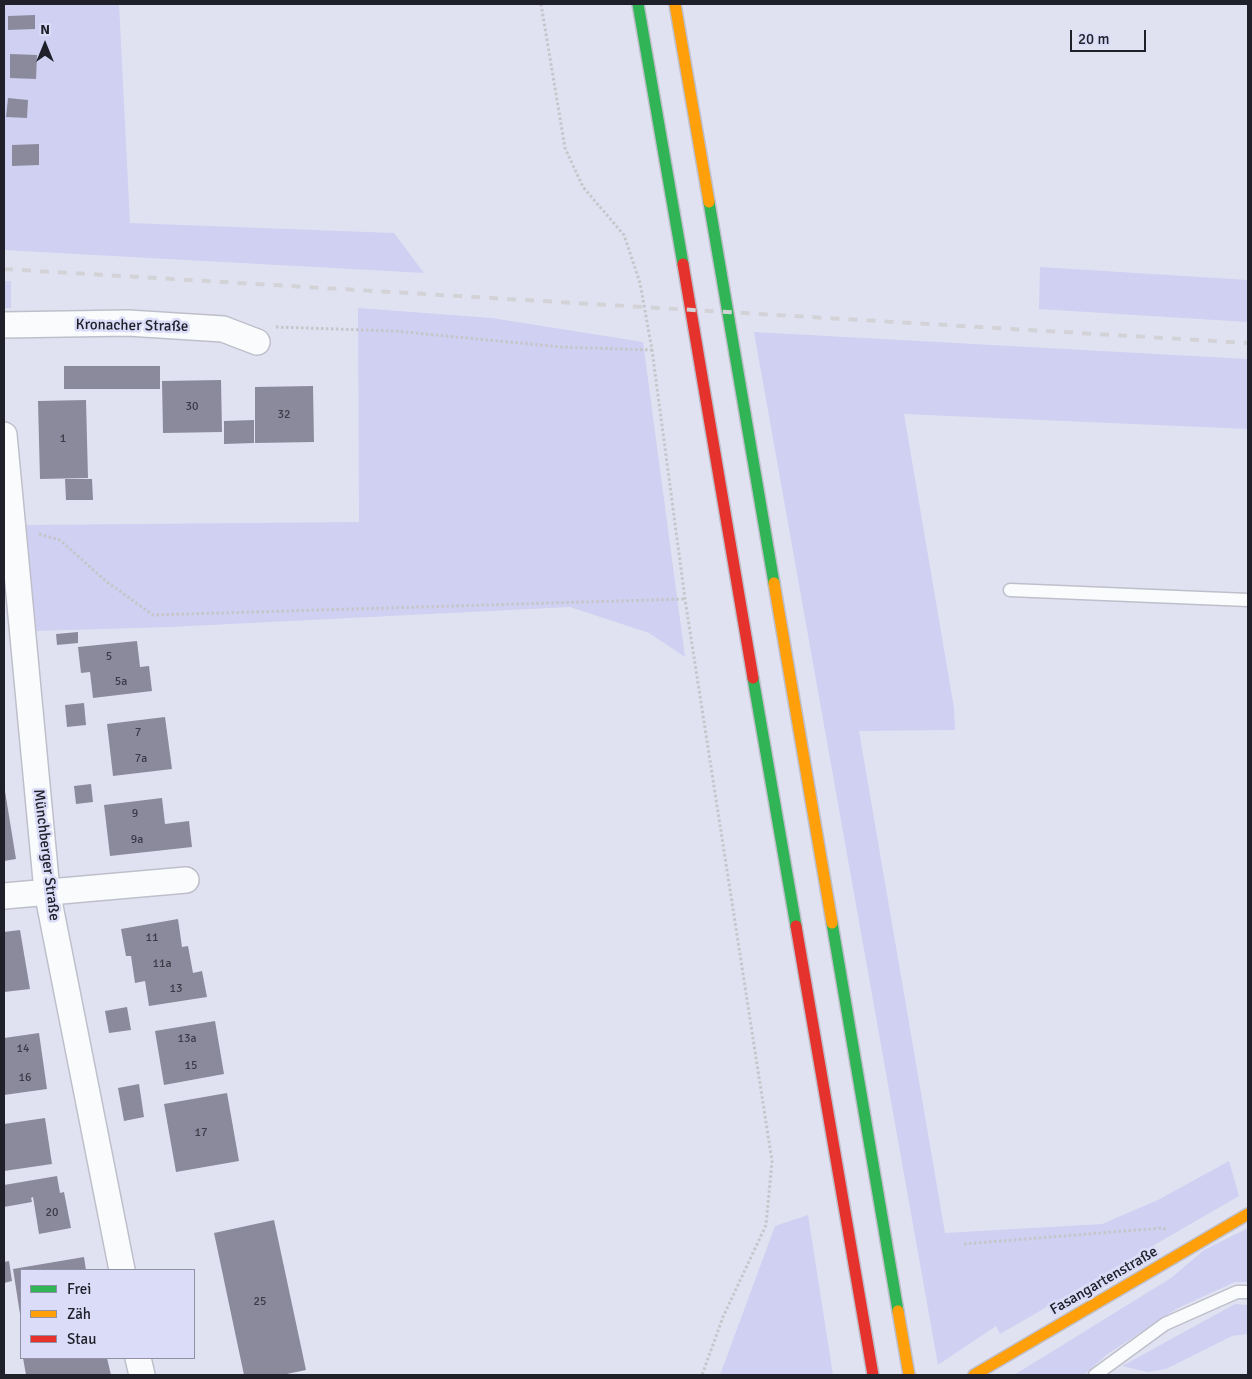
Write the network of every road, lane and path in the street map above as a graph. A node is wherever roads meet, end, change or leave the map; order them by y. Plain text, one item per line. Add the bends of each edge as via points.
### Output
1 (541, 4) edge
2 (638, 4) edge
3 (675, 4) edge
4 (4, 325) edge
5 (257, 342) joint
6 (652, 350) junction
7 (4, 435) edge
8 (12, 526) junction
9 (1010, 590) dead end
10 (685, 599) junction
11 (1248, 600) edge
12 (186, 880) dead end
13 (47, 891) junction
14 (4, 896) edge
15 (1248, 1214) edge
16 (1162, 1228) dead end
17 (964, 1244) dead end
18 (122, 1269) edge
19 (1248, 1292) edge
20 (138, 1359) edge
21 (142, 1375) edge
22 (702, 1375) edge
23 (873, 1375) edge
24 (909, 1375) edge
25 (974, 1375) edge
26 (1095, 1375) edge

1 - 6 path via 566,148 583,187 624,234 640,283
2 - 23 main road
3 - 24 main road
4 - 5 street, Kronacher Straße via 128,323 223,329
5 - 6 path via 278,326 394,331 561,347
6 - 10 path
7 - 8 street, Münchberger Straße
8 - 10 path via 60,540 107,582 154,615
8 - 13 street, Münchberger Straße
9 - 11 lane
10 - 22 path via 772,1161 766,1225 723,1317
12 - 13 street
13 - 14 street
13 - 18 street, Münchberger Straße
15 - 25 main road, Fasangartenstraße
16 - 17 path
19 - 26 lane via 1237,1292 1166,1324
20 - 21 street

